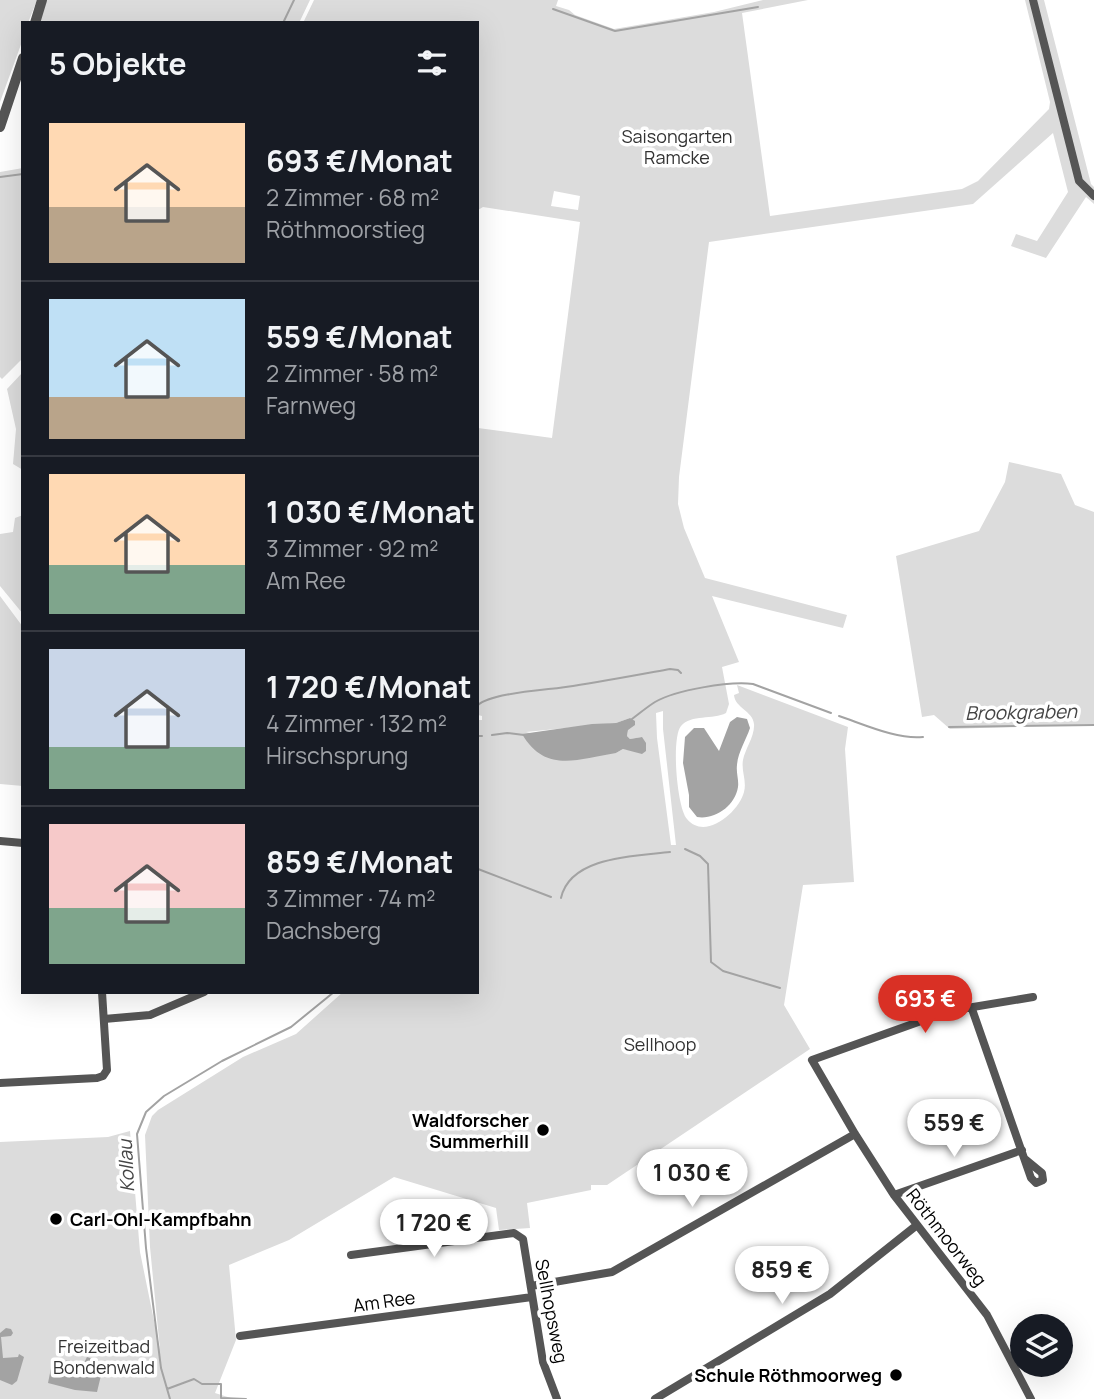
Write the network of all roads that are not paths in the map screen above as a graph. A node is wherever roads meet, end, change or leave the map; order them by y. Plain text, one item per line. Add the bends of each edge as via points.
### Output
1 (42, 0) edge
2 (1033, 0) edge
3 (35, 21) edge
4 (21, 64) edge
5 (0, 127) edge
6 (1094, 196) edge
7 (0, 841) edge
8 (21, 843) edge
9 (102, 994) edge
10 (199, 994) edge
11 (1033, 997) dead end
12 (972, 1009) junction
13 (104, 1019) junction
14 (0, 1083) edge
15 (855, 1134) junction
16 (1022, 1150) junction
17 (1025, 1159) dead end
18 (894, 1195) junction
19 (917, 1225) junction
20 (351, 1255) dead end
21 (531, 1286) junction
22 (532, 1297) junction
23 (240, 1336) dead end
24 (557, 1399) edge
25 (655, 1399) edge
26 (1031, 1399) edge

1 - 3 street
2 - 6 street via 1079,181
4 - 5 street
7 - 8 street
9 - 13 street
10 - 13 street via 150,1015
11 - 12 street
12 - 15 street, Röthmoorweg via 949,1011 812,1060
12 - 16 street
13 - 14 street via 107,1070 103,1076
15 - 18 street, Röthmoorweg
15 - 21 street via 612,1272
16 - 17 street
16 - 18 street
18 - 19 street, Röthmoorweg
19 - 25 street via 830,1294
19 - 26 street, Röthmoorweg via 987,1315
20 - 21 street, Sellhopsweg via 514,1233 523,1239
21 - 22 street, Sellhopsweg
22 - 23 street, Am Ree
22 - 24 street, Sellhopsweg via 543,1362

